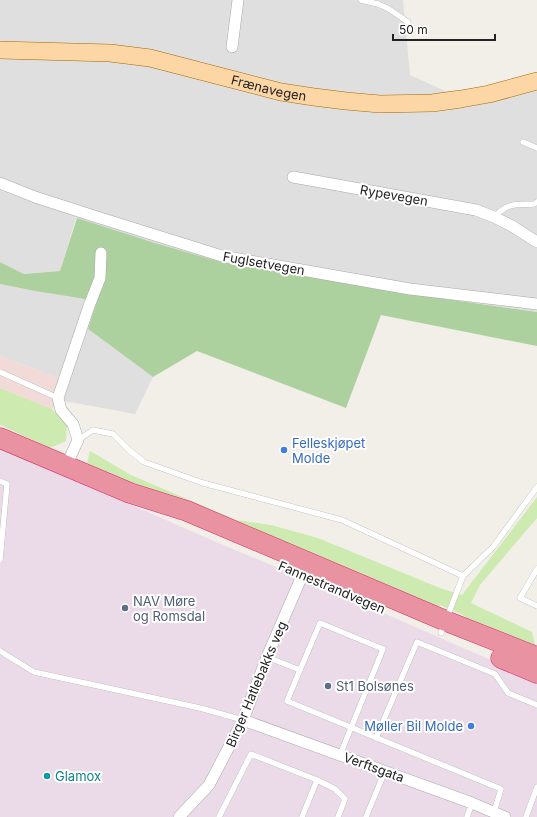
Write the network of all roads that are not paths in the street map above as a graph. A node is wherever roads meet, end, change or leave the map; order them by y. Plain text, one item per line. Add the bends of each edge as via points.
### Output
1 (238, 0) edge
2 (361, 0) edge
3 (408, 22) dead end
4 (232, 47) dead end
5 (0, 50) edge
6 (537, 81) edge
7 (523, 142) dead end
8 (537, 148) edge
9 (293, 177) dead end
10 (0, 183) edge
11 (537, 202) edge
12 (494, 216) junction
13 (537, 242) edge
14 (101, 252) dead end
15 (537, 304) edge
16 (0, 372) edge
17 (58, 398) junction
18 (0, 438) edge
19 (78, 440) junction
20 (66, 466) junction
21 (0, 481) edge
22 (537, 487) edge
23 (0, 560) edge
24 (305, 568) junction
25 (537, 569) edge
26 (463, 576) junction
27 (537, 606) edge
28 (444, 627) junction
29 (0, 651) edge
30 (267, 657) junction
31 (537, 657) edge
32 (300, 670) junction
33 (537, 673) edge
34 (537, 705) edge
35 (243, 720) junction
36 (351, 728) junction
37 (376, 738) junction
38 (340, 755) junction
39 (385, 771) junction
40 (317, 780) junction
41 (537, 787) edge
42 (472, 803) junction
43 (494, 812) junction
44 (179, 817) edge
45 (219, 817) edge
46 (302, 817) edge
47 (338, 817) edge
48 (366, 817) edge
49 (467, 817) edge
50 (505, 817) edge
51 (526, 817) edge

1 - 4 street
2 - 3 lane via 383,6
5 - 6 main road, Frænavegen via 110,53 150,58 282,92 380,104 432,103 461,99
7 - 8 lane
9 - 12 street, Rypevegen via 476,210
10 - 15 street, Fuglsetvegen via 83,213 222,256 410,289
11 - 12 lane via 511,205
12 - 13 street, Rypevegen
14 - 17 street via 100,278
16 - 17 lane
17 - 19 street via 61,410 73,424
18 - 20 highway, Fannestrandvegen
19 - 20 street
19 - 26 lane via 93,430 113,434 144,462 203,483 342,520
20 - 24 highway, Fannestrandvegen via 130,493 187,511
21 - 23 lane via 7,484
22 - 26 lane via 493,547
24 - 28 highway, Fannestrandvegen
24 - 30 street, Birger Hatlebakks veg
25 - 27 lane via 520,598
26 - 28 lane
28 - 31 highway, Fannestrandvegen
28 - 33 highway, Fannestrandvegen
29 - 35 lane via 34,672 200,708
30 - 32 lane
30 - 35 street, Birger Hatlebakks veg
32 - 36 lane via 287,701
32 - 36 lane via 320,623 383,649
34 - 37 lane via 508,693 495,674 417,642
35 - 38 street, Verftsgata
35 - 44 street, Birger Hatlebakks veg via 209,785
36 - 37 lane
36 - 38 lane
37 - 43 lane via 501,789
38 - 39 street, Verftsgata
39 - 42 street, Verftsgata
39 - 48 lane
40 - 45 lane via 251,754
40 - 46 lane
40 - 47 lane via 335,789 345,799
41 - 51 lane
42 - 43 street, Verftsgata
42 - 49 lane
43 - 50 street, Verftsgata

